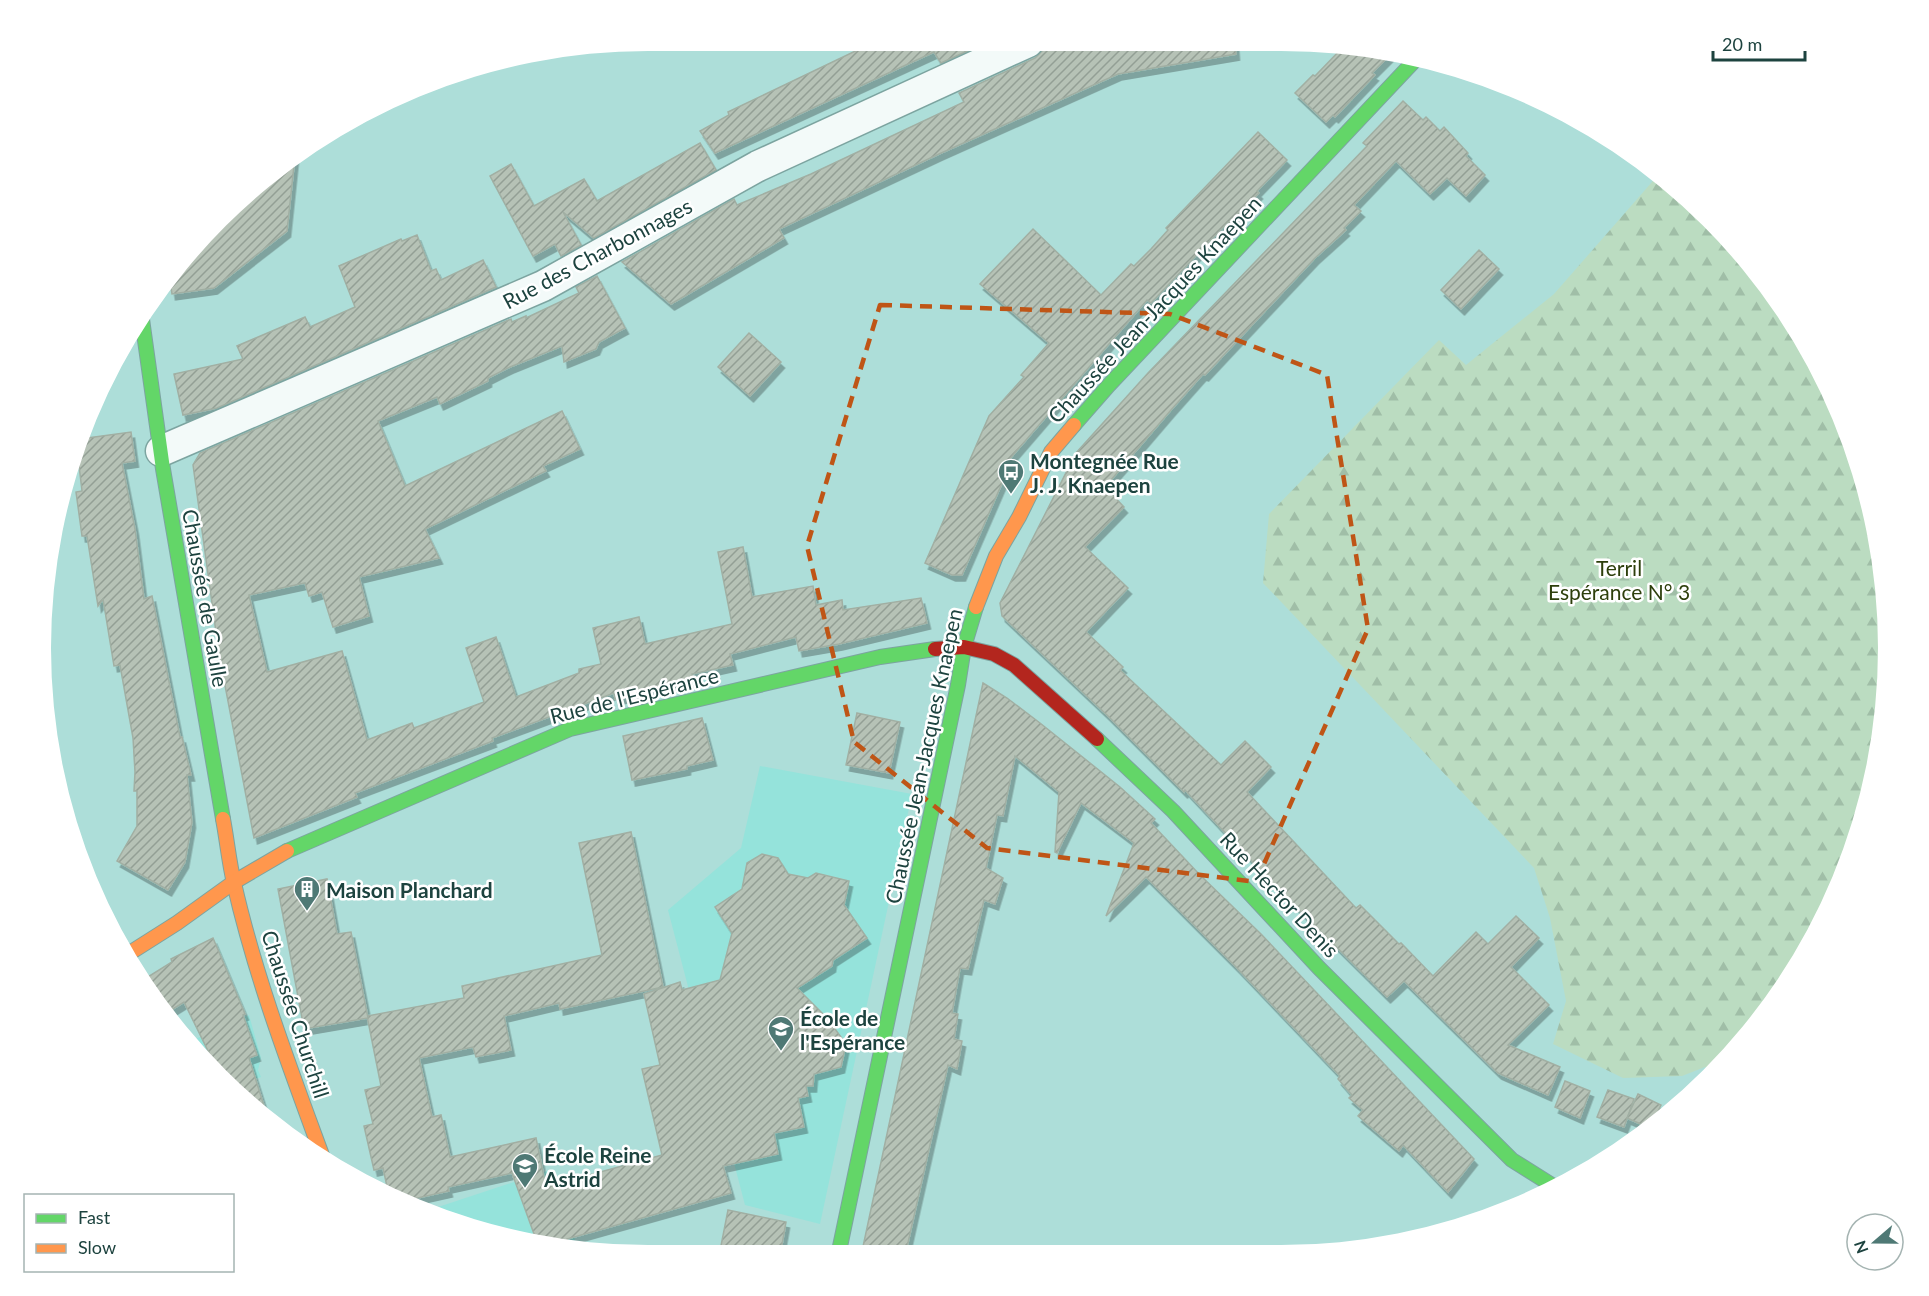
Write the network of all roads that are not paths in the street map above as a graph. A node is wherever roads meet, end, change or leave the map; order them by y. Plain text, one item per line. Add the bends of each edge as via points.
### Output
1 (1008, 51) edge
2 (1410, 65) edge
3 (143, 329) edge
4 (161, 451) junction
5 (964, 647) junction
6 (234, 882) junction
7 (134, 950) edge
8 (318, 1145) edge
9 (1547, 1182) edge
10 (840, 1245) edge

1 - 4 street, Rue des Charbonnages via 758,166 543,286
2 - 5 street, Chaussée Jean-Jacques Knaepen via 1109,385 1051,452 996,556
3 - 4 street, Chaussée de Gaulle
4 - 6 street, Chaussée de Gaulle
5 - 6 street, Rue de l'Espérance via 880,657 570,729 280,854
5 - 9 street, Rue Hector Denis via 994,654 1014,665 1083,726 1181,819 1320,968 1512,1160
5 - 10 street, Chaussée Jean-Jacques Knaepen
6 - 7 street, Rue de l'Espérance
6 - 8 street, Chaussée Churchill via 249,940

